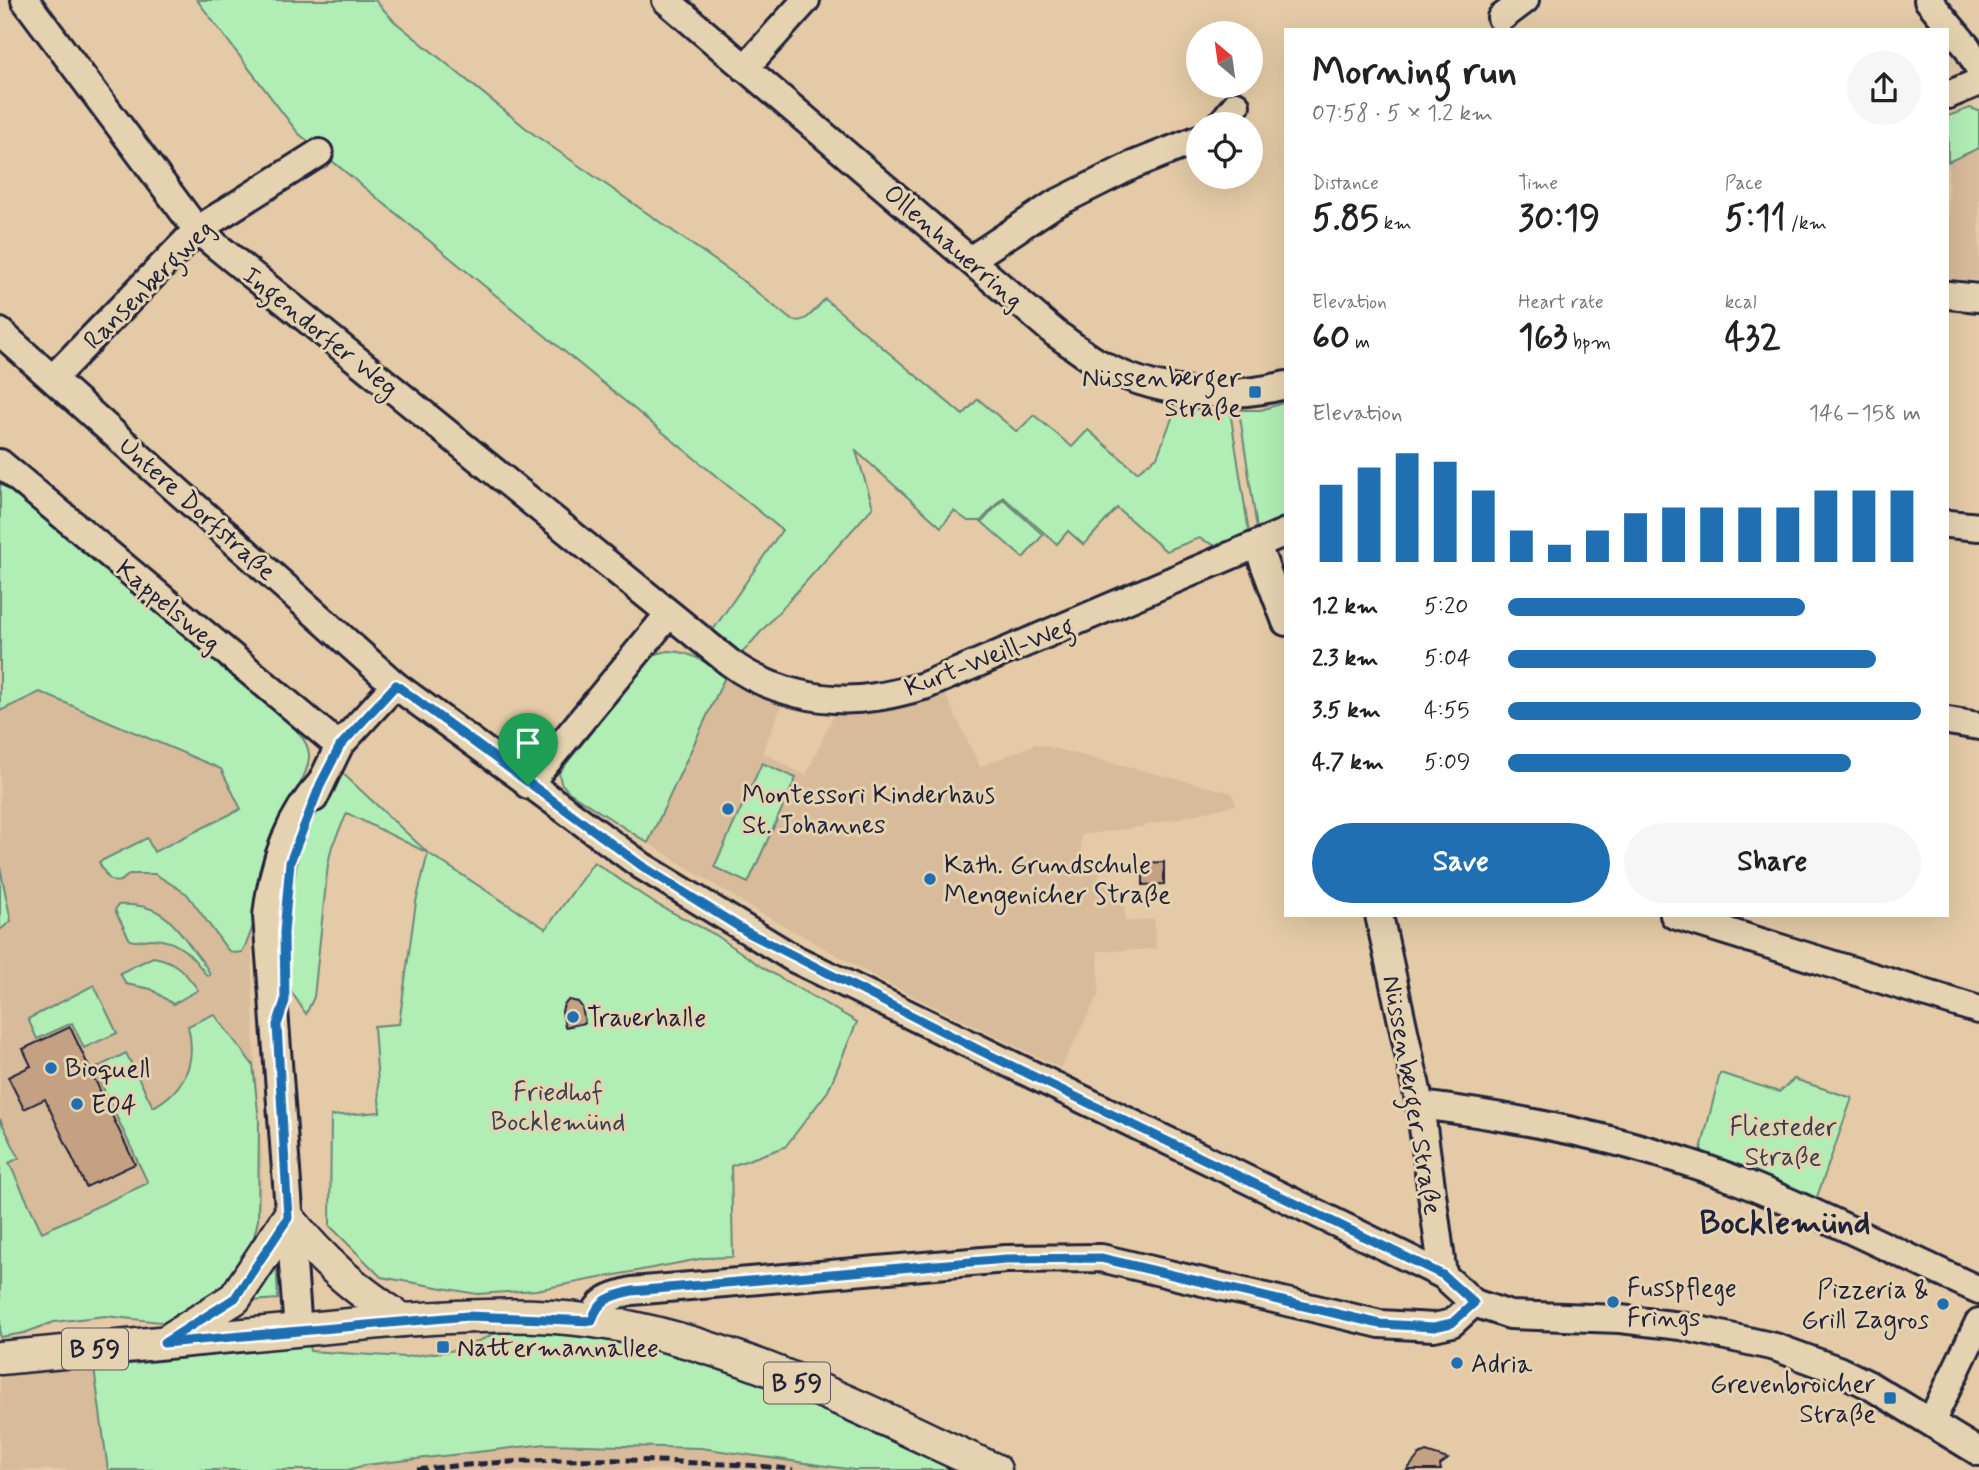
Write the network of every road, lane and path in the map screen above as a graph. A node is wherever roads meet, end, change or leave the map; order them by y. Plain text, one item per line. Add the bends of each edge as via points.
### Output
1 (24, 0) edge
2 (666, 0) edge
3 (806, 0) edge
4 (1525, 0) edge
5 (1928, 0) edge
6 (1501, 18) dead end
7 (745, 68) junction
8 (1979, 68) edge
9 (1979, 82) edge
10 (1949, 95) edge
11 (1186, 144) edge
12 (319, 153) dead end
13 (197, 230) junction
14 (970, 260) junction
15 (1949, 295) edge
16 (1979, 298) edge
17 (0, 332) edge
18 (53, 377) junction
19 (1284, 385) edge
20 (0, 463) edge
21 (1949, 524) edge
22 (1979, 527) edge
23 (1284, 533) edge
24 (1257, 545) junction
25 (669, 614) junction
26 (1284, 617) edge
27 (396, 685) junction
28 (1949, 721) edge
29 (1979, 726) edge
30 (340, 746) junction
31 (528, 785) junction
32 (1379, 917) edge
33 (1687, 917) edge
34 (1737, 925) edge
35 (1979, 1010) edge
36 (1420, 1105) junction
37 (288, 1218) junction
38 (1443, 1275) junction
39 (1979, 1290) edge
40 (1474, 1303) junction
41 (402, 1320) junction
42 (592, 1321) junction
43 (298, 1331) junction
44 (1977, 1331) edge
45 (164, 1343) junction
46 (0, 1358) edge
47 (1931, 1422) junction
48 (1979, 1452) edge
49 (995, 1470) edge

1 - 13 street, Ingendorfer Weg
2 - 7 street, Ollenhauerring
3 - 7 street
4 - 6 street
5 - 8 street
7 - 14 street, Ollenhauerring
9 - 10 street
11 - 14 street via 1053,205
12 - 13 street, Ransenbergweg
13 - 18 street, Ransenbergweg
13 - 25 street, Ingendorfer Weg
14 - 19 street, Ollenhauerring via 1055,333 1096,361 1131,377 1211,393 1255,392
15 - 16 street
17 - 18 street, Untere Dorfstraße
18 - 27 street, Untere Dorfstraße
20 - 30 street, Kappelsweg
21 - 22 street
23 - 24 street, Kurt-Weill-Weg
24 - 25 street, Kurt-Weill-Weg via 924,686 874,698 818,697 774,687 740,670
24 - 26 street
25 - 31 street
27 - 30 street
27 - 31 street, Untere Dorfstraße
28 - 29 street
30 - 37 street via 290,862 285,1001 277,1025
31 - 38 street, Untere Dorfstraße via 642,866 793,958
32 - 36 street, Nüssenberger Straße
33 - 34 street
34 - 35 street
36 - 38 street, Nüssenberger Straße
36 - 39 street via 1522,1119 1725,1176
37 - 41 main road via 345,1280
37 - 43 street
37 - 45 main road via 235,1298
38 - 40 street, Untere Dorfstraße
40 - 42 street via 1452,1323 1434,1327 1380,1324 1101,1258 1006,1259 632,1291 606,1298
40 - 47 street via 1510,1315 1620,1319 1730,1335 1838,1370
41 - 42 main road, B 59 via 480,1316
41 - 43 main road, B 59
42 - 49 main road, B 59 via 715,1350
43 - 45 main road, B 59
44 - 47 street
45 - 46 main road, B 59
47 - 48 street

